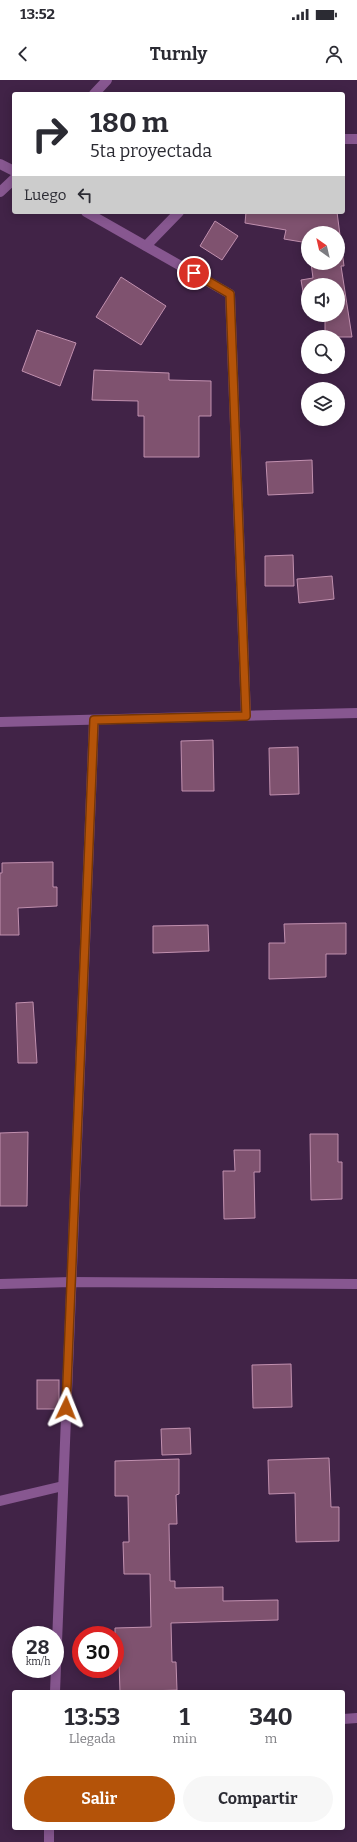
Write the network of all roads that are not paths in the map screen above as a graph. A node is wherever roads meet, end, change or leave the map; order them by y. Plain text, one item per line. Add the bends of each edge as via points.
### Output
1 (107, 80) edge
2 (96, 92) edge
3 (345, 139) edge
4 (357, 139) edge
5 (0, 164) edge
6 (12, 170) edge
7 (12, 181) edge
8 (0, 192) edge
9 (90, 214) edge
10 (177, 214) edge
11 (146, 246) junction
12 (357, 713) edge
13 (246, 716) junction
14 (94, 720) junction
15 (0, 722) edge
16 (71, 1282) junction
17 (0, 1284) edge
18 (357, 1284) edge
19 (63, 1486) junction
20 (0, 1501) edge
21 (55, 1690) edge
22 (357, 1718) edge
23 (345, 1719) edge
24 (49, 1830) edge
25 (48, 1842) edge

1 - 2 street
3 - 4 street
5 - 6 street
7 - 8 street
9 - 11 street
10 - 11 street
11 - 13 street via 230,294
12 - 13 street
13 - 14 street
14 - 15 street
14 - 16 street
16 - 17 street
16 - 18 street
16 - 19 street
19 - 20 street
19 - 21 street
22 - 23 street
24 - 25 street

